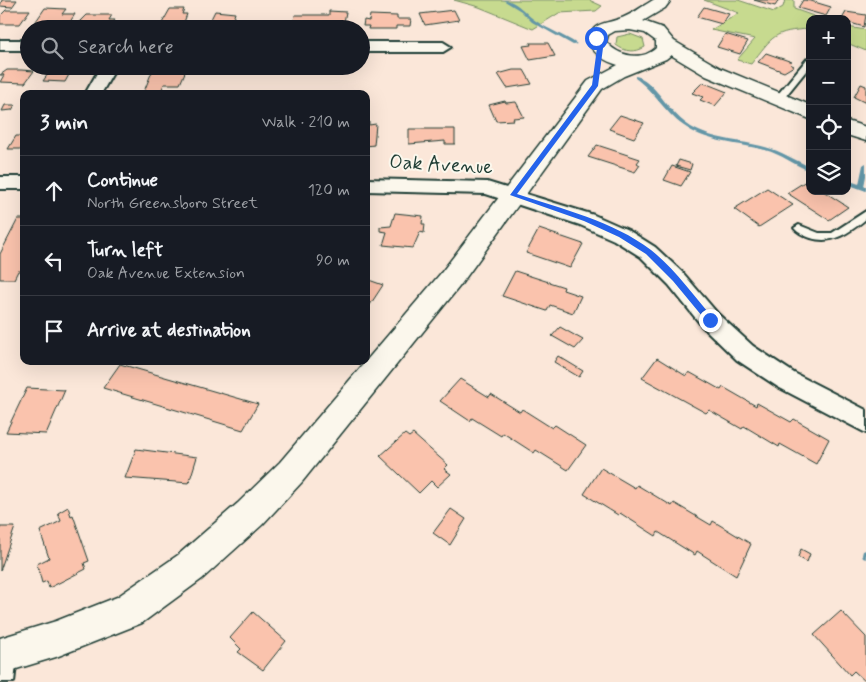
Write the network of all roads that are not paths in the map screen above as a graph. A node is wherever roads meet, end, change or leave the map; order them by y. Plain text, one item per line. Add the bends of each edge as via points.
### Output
1 (660, 2) edge
2 (624, 24) junction
3 (664, 40) junction
4 (0, 45) edge
5 (20, 45) edge
6 (370, 47) edge
7 (443, 47) dead end
8 (600, 48) junction
9 (646, 60) junction
10 (806, 66) edge
11 (713, 72) junction
12 (104, 75) edge
13 (595, 86) junction
14 (95, 90) edge
15 (777, 100) junction
16 (806, 111) edge
17 (851, 128) edge
18 (866, 134) edge
19 (0, 183) edge
20 (20, 183) edge
21 (370, 184) edge
22 (513, 195) junction
23 (866, 214) edge
24 (799, 228) dead end
25 (866, 422) edge
26 (1, 663) edge

1 - 2 main road
1 - 3 main road
2 - 3 main road via 645,26
2 - 8 main road via 610,26 599,33 596,38
3 - 9 main road via 663,54
3 - 11 main road
4 - 5 street
6 - 7 street
8 - 9 main road via 622,60
8 - 13 main road
9 - 11 main road
9 - 13 main road
10 - 15 lane
11 - 15 main road
12 - 14 street
13 - 22 main road
15 - 16 main road
17 - 18 main road
19 - 20 street
21 - 22 street, Oak Avenue via 480,187
22 - 25 street, Oak Avenue via 586,220 621,235 648,252 745,353 786,380
22 - 26 main road via 450,280 291,472 219,543 129,610
23 - 24 lane via 832,237 823,239

